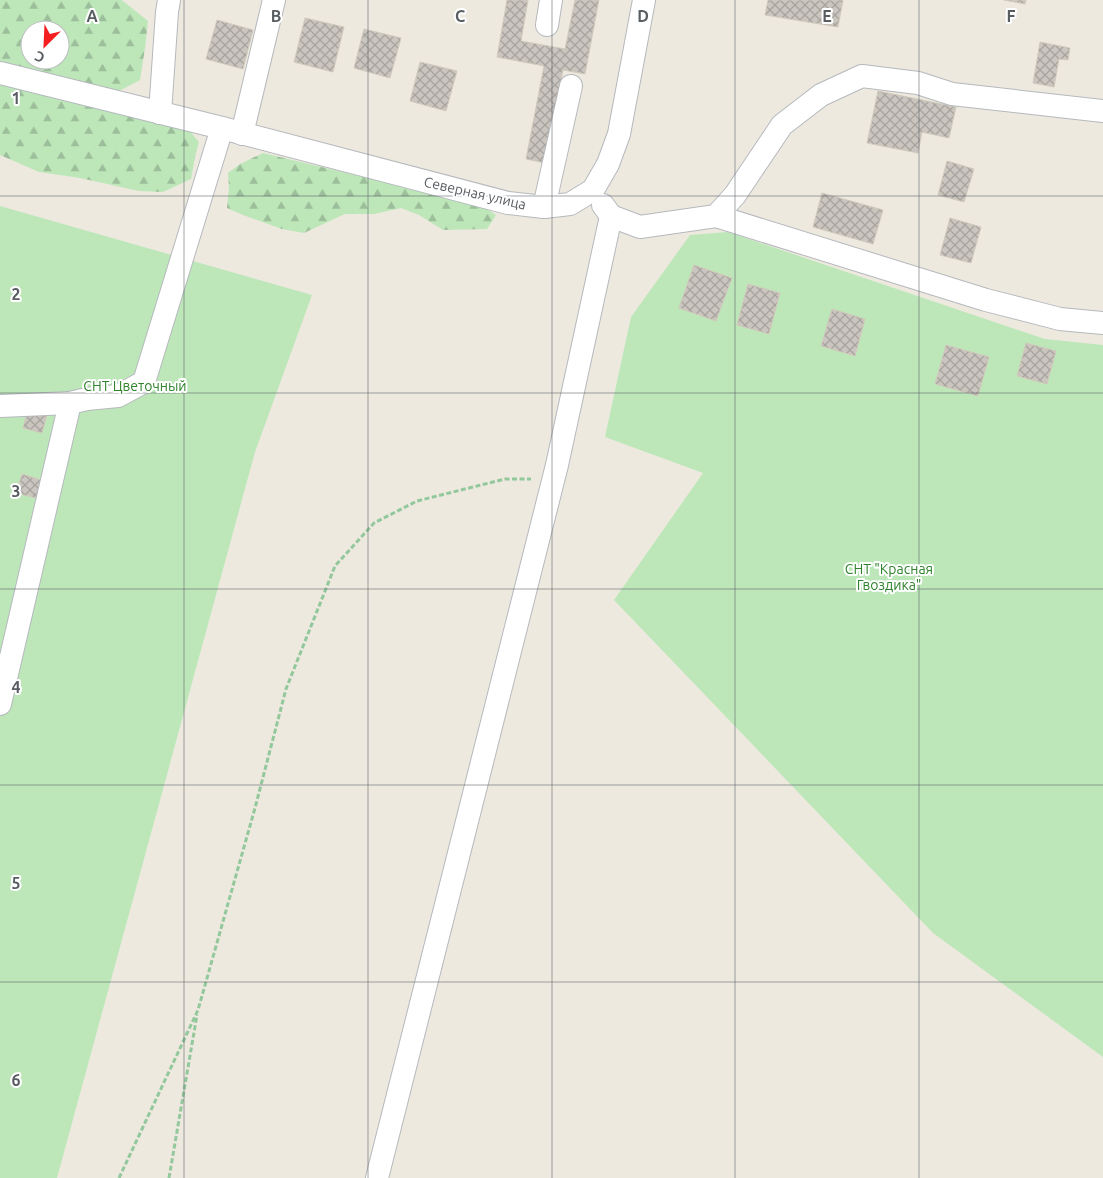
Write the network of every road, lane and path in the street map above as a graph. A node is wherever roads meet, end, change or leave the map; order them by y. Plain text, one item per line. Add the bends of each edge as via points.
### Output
1 (169, 0) edge
2 (274, 0) edge
3 (551, 0) edge
4 (644, 0) edge
5 (547, 25) dead end
6 (0, 73) edge
7 (571, 86) dead end
8 (1103, 111) edge
9 (160, 113) junction
10 (232, 131) junction
11 (593, 190) junction
12 (544, 207) junction
13 (611, 216) junction
14 (716, 216) junction
15 (1103, 323) edge
16 (70, 403) junction
17 (0, 406) edge
18 (554, 479) junction
19 (0, 704) edge
20 (198, 1010) junction
21 (119, 1178) edge
22 (169, 1178) edge
23 (377, 1178) edge

1 - 9 street
2 - 10 street
3 - 5 street
4 - 11 street, Северная улица via 619,134 608,164
6 - 9 street, Северная улица
7 - 12 street
8 - 14 street via 952,94 918,83 862,76 821,95 782,125
9 - 10 street, Северная улица
10 - 12 street, Северная улица via 508,203
10 - 16 street via 144,382 118,396
11 - 12 street, Северная улица via 570,204
11 - 13 street
13 - 14 street via 640,227
13 - 18 street
14 - 15 street via 986,300 1060,319
16 - 17 street
16 - 19 street
18 - 20 path via 505,479 417,501 374,523 335,566 286,689 256,808
18 - 23 street
20 - 21 path
20 - 22 path

